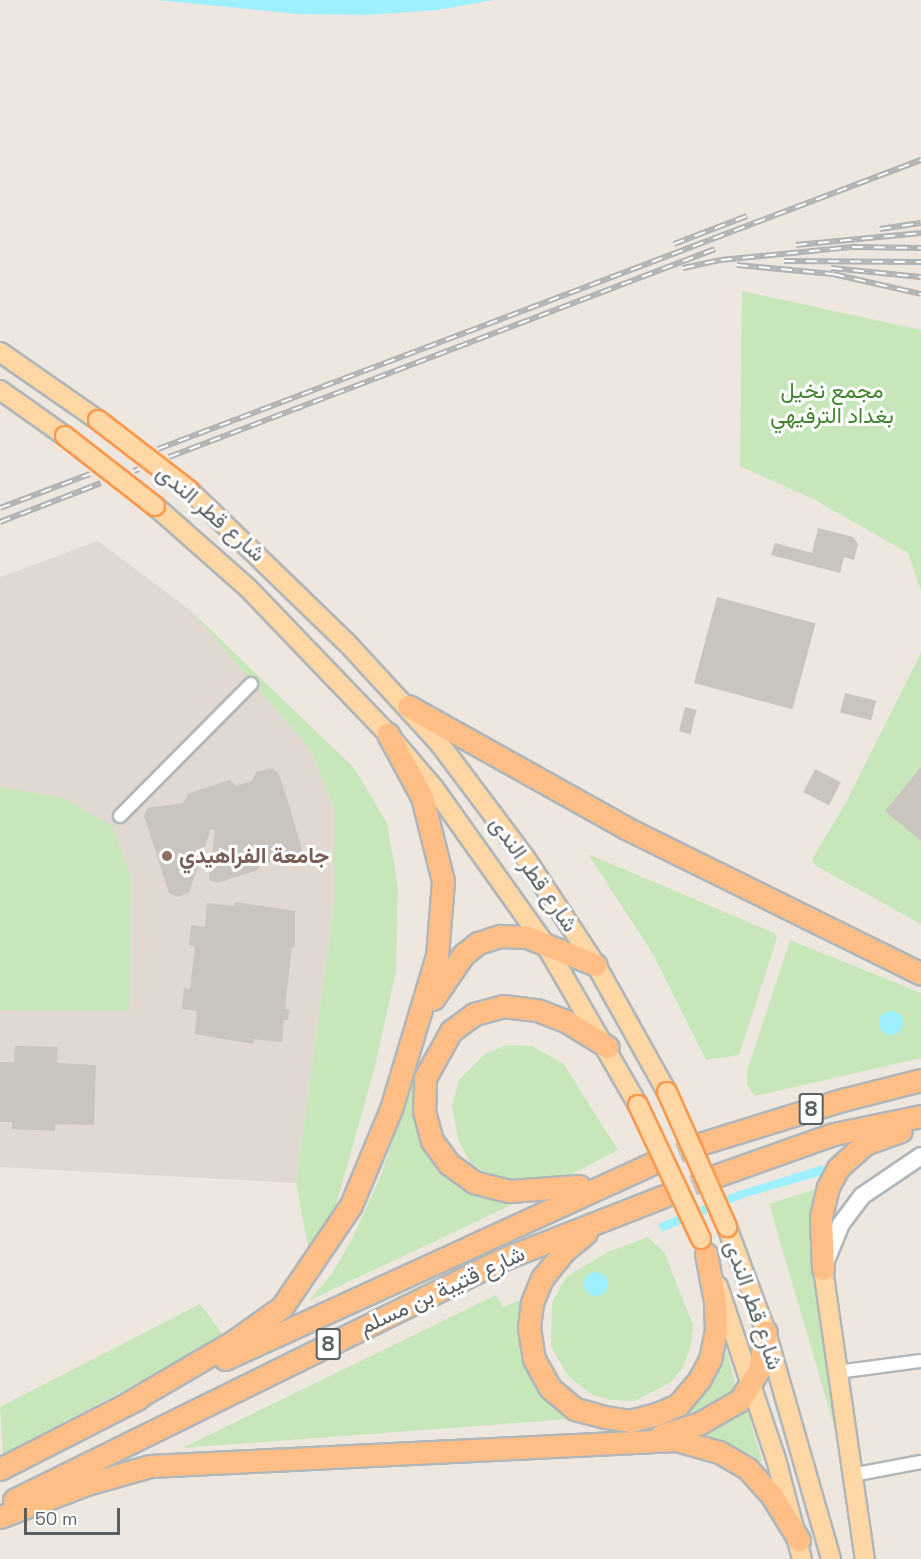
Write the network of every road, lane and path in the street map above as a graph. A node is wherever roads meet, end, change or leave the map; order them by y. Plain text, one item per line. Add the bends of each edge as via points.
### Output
1 (0, 352) edge
2 (0, 390) edge
3 (251, 684) dead end
4 (408, 706) junction
5 (388, 734) junction
6 (120, 816) dead end
7 (545, 944) junction
8 (596, 965) junction
9 (921, 974) edge
10 (416, 1029) junction
11 (608, 1047) junction
12 (921, 1080) edge
13 (921, 1116) edge
14 (921, 1124) edge
15 (703, 1143) tunnel mouth
16 (921, 1156) edge
17 (650, 1164) tunnel mouth
18 (718, 1175) tunnel mouth
19 (606, 1182) junction
20 (664, 1196) tunnel mouth
21 (615, 1214) junction
22 (704, 1246) junction
23 (823, 1269) junction
24 (766, 1332) junction
25 (921, 1361) edge
26 (837, 1372) junction
27 (752, 1384) junction
28 (128, 1403) junction
29 (643, 1440) junction
30 (921, 1462) edge
31 (0, 1469) edge
32 (852, 1475) junction
33 (0, 1507) edge
34 (0, 1517) edge
35 (800, 1550) edge
36 (831, 1559) edge
37 (865, 1559) edge

1 - 4 main road, شارع قطر الندى, bridge via 189,490
2 - 5 main road, شارع قطر الندى, bridge via 155,506 248,588
3 - 6 street
4 - 8 main road, شارع قطر الندى via 498,820
4 - 9 highway via 626,828
5 - 7 main road, شارع قطر الندى via 464,827
5 - 10 highway via 422,797 443,881 437,956
7 - 8 highway
7 - 10 highway via 527,937 500,936 478,943 444,980
7 - 11 main road, شارع قطر الندى
8 - 24 main road, شارع قطر الندى, bridge via 667,1092 727,1227
10 - 28 highway via 391,1109 351,1205 282,1307 234,1341
11 - 19 highway via 566,1021 537,1010 503,1006 474,1014 452,1031 437,1051 425,1078 424,1112 432,1141 449,1164 474,1182 509,1191 550,1191
11 - 22 main road, شارع قطر الندى, bridge
12 - 15 highway, 8
13 - 18 highway, 8 via 834,1134
14 - 23 highway via 865,1144 838,1168 828,1187 821,1216
16 - 23 street via 862,1196 841,1224
17 - 19 highway, شارع قتيبة بن مسلم / 8
19 - 28 highway, شارع قتيبة بن مسلم / 8
20 - 21 highway, شارع قتيبة بن مسلم / 8
21 - 22 highway via 565,1250 542,1278 532,1303 529,1328 534,1359 550,1388 574,1409 630,1421 678,1404 699,1380 710,1359 716,1331 715,1301
21 - 33 highway, شارع قتيبة بن مسلم / 8 via 501,1260
22 - 27 main road, شارع قطر الندى
23 - 26 main road
24 - 27 highway via 764,1354
24 - 36 main road, شارع قطر الندى
25 - 26 street
26 - 32 main road
27 - 29 highway via 740,1400 718,1414
27 - 35 main road, شارع قطر الندى
28 - 31 highway, شارع قتيبة بن مسلم / 8
29 - 34 highway via 150,1466 87,1484
29 - 35 highway via 698,1445 747,1468 772,1496
30 - 32 street
32 - 37 main road

